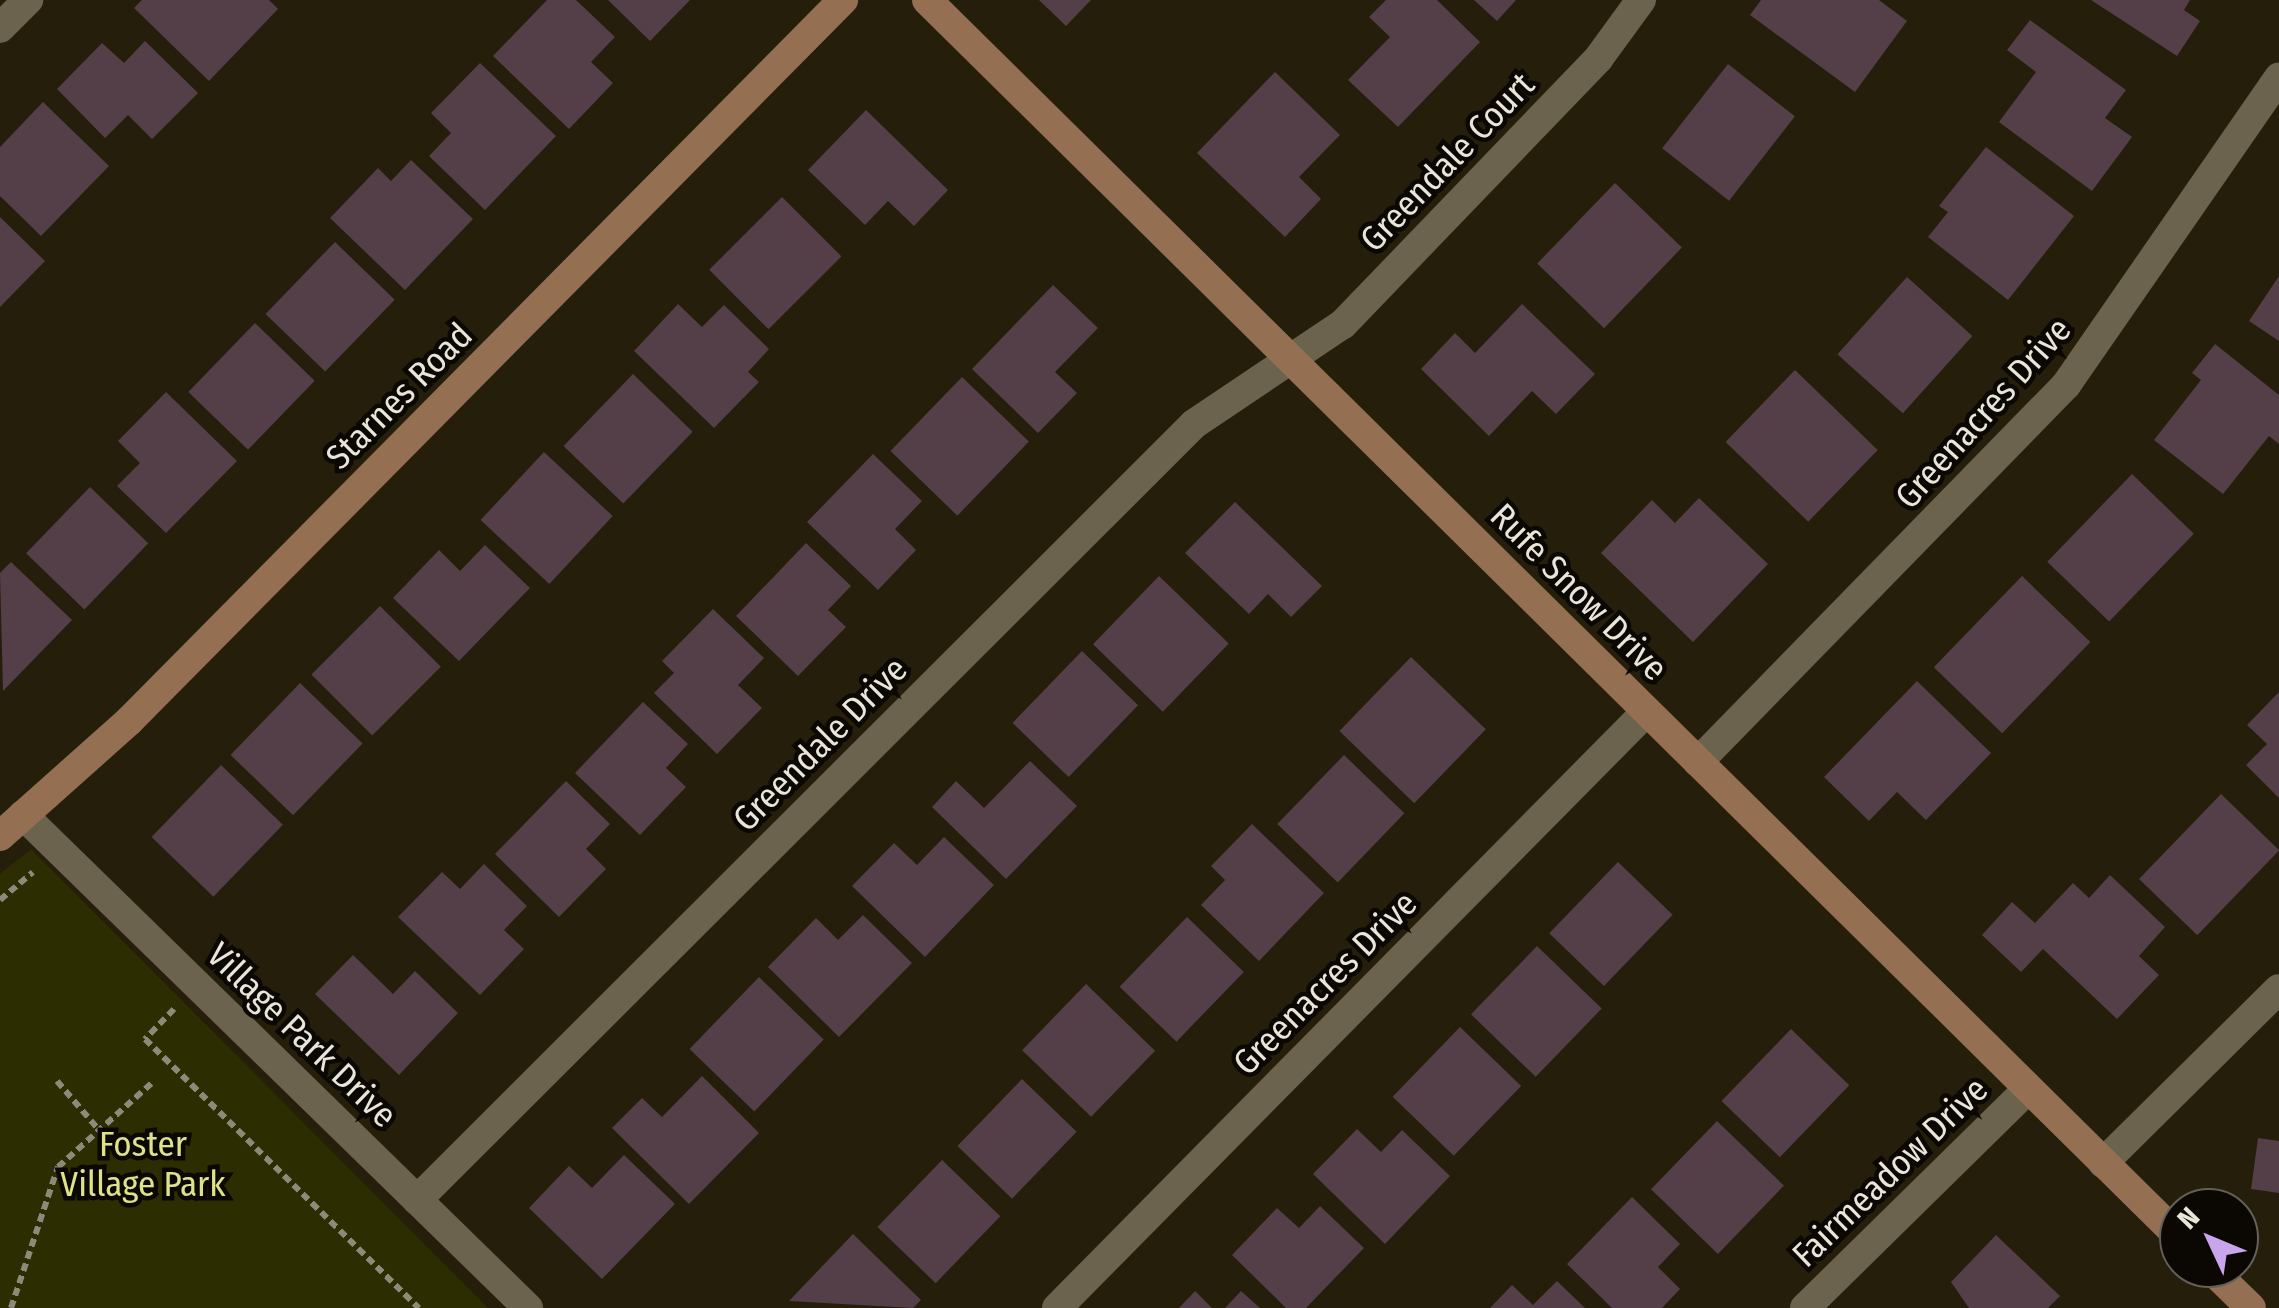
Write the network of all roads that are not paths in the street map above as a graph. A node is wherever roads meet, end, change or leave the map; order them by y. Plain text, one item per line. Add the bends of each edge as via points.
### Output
1 (28, 0) edge
2 (843, 0) edge
3 (927, 0) edge
4 (1641, 0) edge
5 (0, 28) edge
6 (2279, 77) edge
7 (1290, 360) junction
8 (1646, 712) junction
9 (1698, 762) junction
10 (23, 815) junction
11 (0, 836) edge
12 (2279, 989) edge
13 (2028, 1089) junction
14 (2104, 1163) junction
15 (417, 1200) junction
16 (2159, 1217) edge
17 (2230, 1288) edge
18 (528, 1308) edge
19 (1057, 1308) edge
20 (1805, 1308) edge
21 (2250, 1308) edge

1 - 5 street
2 - 10 main road, Starnes Road via 129,722
3 - 7 main road, Rufe Snow Drive
4 - 7 street, Greendale Court via 1598,60 1423,244 1343,324
6 - 9 street, Greenacres Drive via 2066,385
7 - 8 main road, Rufe Snow Drive
7 - 15 street, Greendale Drive via 1194,424
8 - 9 main road, Rufe Snow Drive
8 - 19 street, Greenacres Drive
9 - 13 main road, Rufe Snow Drive
10 - 11 main road, Starnes Road
10 - 15 street, Village Park Drive
12 - 14 street
13 - 14 main road, Rufe Snow Drive
13 - 20 street, Fairmeadow Drive
14 - 16 main road, Rufe Snow Drive
15 - 18 street, Village Park Drive
17 - 21 main road

